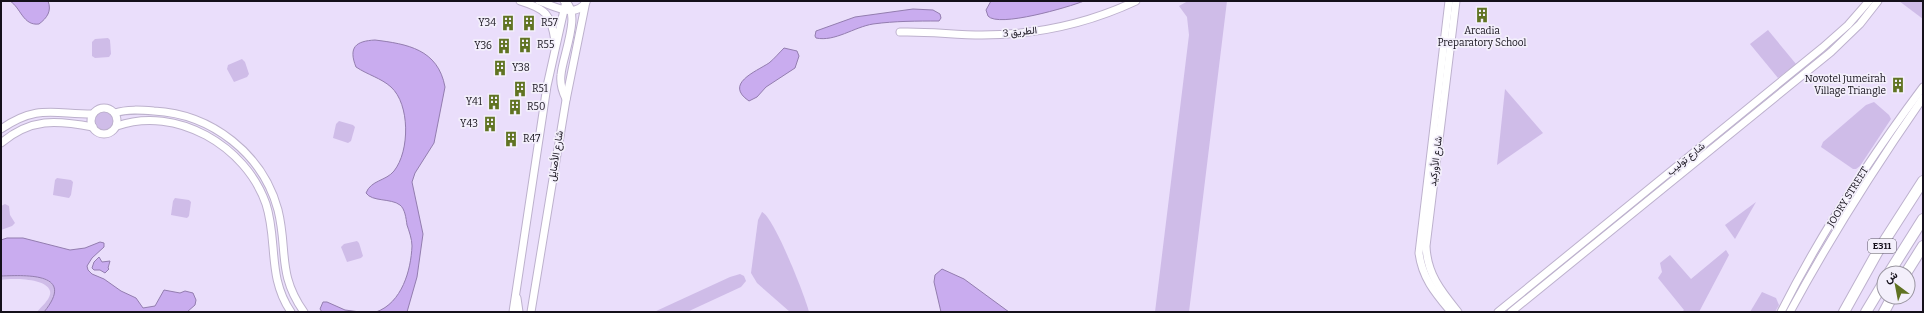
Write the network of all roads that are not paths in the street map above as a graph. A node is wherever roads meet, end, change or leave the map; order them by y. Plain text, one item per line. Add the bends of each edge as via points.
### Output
1 (520, 1) edge
2 (539, 1) edge
3 (565, 1) edge
4 (1136, 1) edge
5 (1449, 1) edge
6 (1456, 1) edge
7 (1869, 1) edge
8 (1878, 1) edge
9 (586, 2) edge
10 (568, 10) junction
11 (1447, 16) junction
12 (900, 32) dead end
13 (1452, 38) junction
14 (556, 46) junction
15 (1923, 87) edge
16 (1923, 98) edge
17 (566, 100) junction
18 (115, 113) junction
19 (92, 114) junction
20 (1901, 116) junction
21 (117, 126) junction
22 (93, 127) junction
23 (1, 129) edge
24 (1894, 139) junction
25 (1, 143) edge
26 (1431, 144) junction
27 (1436, 165) junction
28 (1923, 181) edge
29 (1923, 219) edge
30 (1922, 249) edge
31 (273, 260) junction
32 (1894, 265) edge
33 (1911, 265) edge
34 (288, 283) junction
35 (516, 294) junction
36 (1876, 295) edge
37 (1787, 301) junction
38 (291, 312) edge
39 (304, 312) edge
40 (513, 312) edge
41 (519, 312) edge
42 (531, 312) edge
43 (1451, 312) edge
44 (1458, 312) edge
45 (1498, 312) edge
46 (1511, 312) edge
47 (1781, 312) edge
48 (1785, 312) edge
49 (1790, 312) edge
50 (1844, 312) edge
51 (1866, 312) edge

1 - 14 street via 546,13 552,23
2 - 10 street
3 - 10 street
4 - 12 street, 3 الطريق via 1082,21 1031,32 982,35
5 - 11 street, شارع الأوركيد
6 - 13 street, شارع الأوركيد
7 - 45 street, شارع توليب via 1829,43
8 - 46 street, شارع توليب via 1860,24 1831,52
9 - 10 street via 578,9
9 - 17 street, شارع الأصايل
10 - 14 street, شارع الأصايل
10 - 17 street via 573,18 561,75
11 - 13 street via 1449,34
11 - 26 street, شارع الأوركيد
13 - 27 street, شارع الأوركيد
14 - 35 street, شارع الأصايل via 545,100
15 - 20 street, JOORY STREET
16 - 24 street, JOORY STREET
17 - 42 street, شارع الأصايل
18 - 19 street via 109,108 102,108
18 - 21 street
18 - 34 street via 148,110 186,116 215,128 242,150 260,171 275,200
19 - 22 street
19 - 23 street via 58,111 38,113 12,122
20 - 24 street
20 - 37 street, JOORY STREET via 1831,223
21 - 22 street via 112,132 105,134
21 - 31 street via 139,121 172,123 204,134 226,148 247,171 265,203 272,234
22 - 25 street via 66,122 39,123 14,133
24 - 49 street, JOORY STREET via 1838,226
26 - 27 street
26 - 43 street, شارع الأوركيد via 1419,253 1426,280
27 - 44 street, شارع الأوركيد via 1426,254 1433,278
28 - 50 highway, E311 via 1878,251
29 - 32 highway, E311
30 - 33 highway
31 - 34 street via 279,262
31 - 38 street via 278,286
34 - 39 street
35 - 40 street, شارع الأصايل
35 - 41 street
36 - 51 highway
37 - 47 street, JOORY STREET
37 - 48 street

